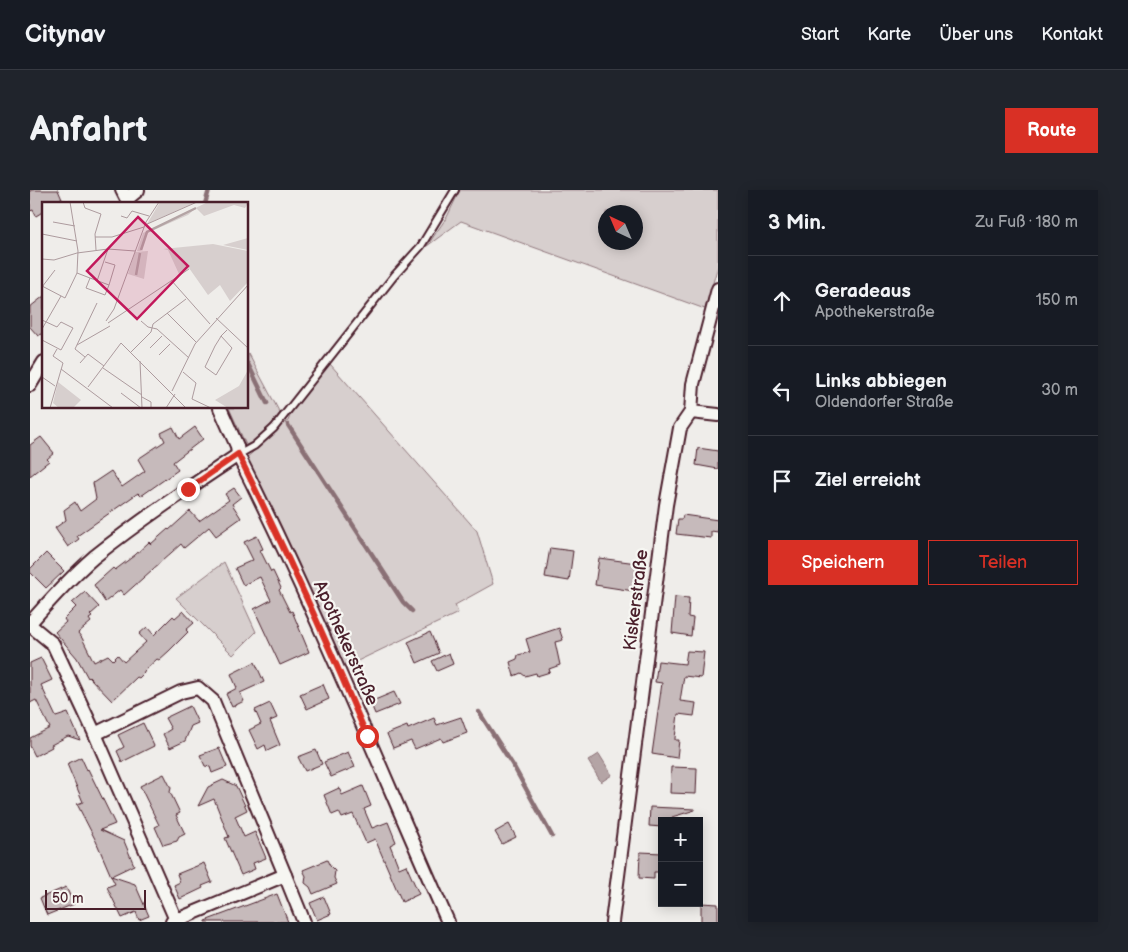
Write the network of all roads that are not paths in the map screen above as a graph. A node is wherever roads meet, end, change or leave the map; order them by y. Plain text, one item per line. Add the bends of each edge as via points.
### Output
1 (138, 190) edge
2 (455, 190) edge
3 (126, 198) edge
4 (718, 289) edge
5 (42, 365) edge
6 (30, 385) edge
7 (220, 409) edge
8 (692, 412) junction
9 (718, 415) edge
10 (238, 454) junction
11 (30, 624) edge
12 (95, 734) junction
13 (285, 875) junction
14 (174, 921) edge
15 (304, 922) edge
16 (448, 922) edge
17 (612, 922) edge

1 - 3 street
2 - 10 lane via 421,246 274,428 254,446
4 - 8 street, Kiskerstraße via 693,384
5 - 6 street
7 - 10 street, Apothekerstraße
8 - 9 street
8 - 17 street, Kiskerstraße via 680,428 666,505
10 - 11 street via 94,558 60,589
10 - 16 street, Apothekerstraße via 339,668
11 - 12 street via 53,644
12 - 13 street via 181,692 198,688 213,701
12 - 14 street
13 - 14 street
13 - 15 street

